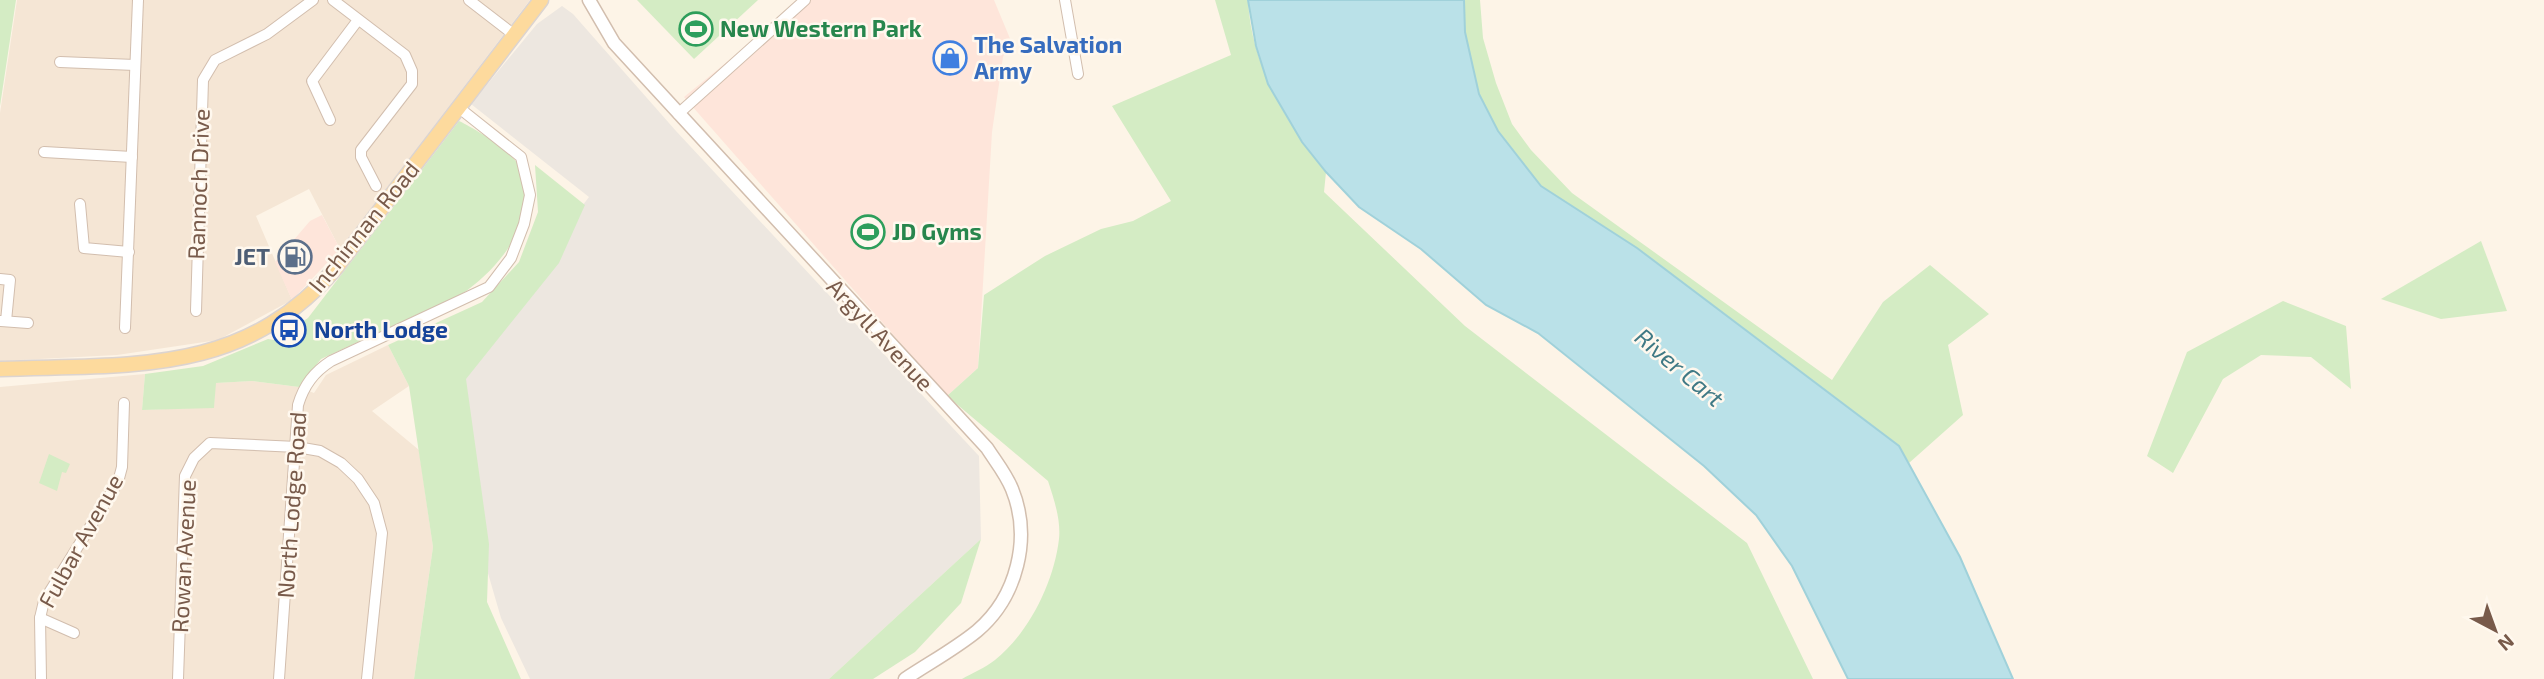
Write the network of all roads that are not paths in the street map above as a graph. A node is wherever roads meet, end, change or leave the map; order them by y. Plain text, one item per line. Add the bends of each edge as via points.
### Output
1 (138, 0) edge
2 (313, 0) edge
3 (333, 0) edge
4 (469, 0) edge
5 (541, 0) edge
6 (589, 0) edge
7 (805, 0) edge
8 (1065, 0) edge
9 (358, 20) junction
10 (513, 34) junction
11 (60, 62) dead end
12 (135, 65) junction
13 (1078, 74) dead end
14 (458, 107) junction
15 (678, 114) junction
16 (330, 120) dead end
17 (44, 152) dead end
18 (132, 157) junction
19 (376, 186) dead end
20 (80, 204) dead end
21 (129, 252) junction
22 (0, 279) edge
23 (196, 311) dead end
24 (3, 321) edge
25 (28, 323) dead end
26 (125, 328) dead end
27 (0, 369) edge
28 (124, 402) dead end
29 (297, 447) junction
30 (40, 618) junction
31 (74, 633) dead end
32 (41, 679) edge
33 (178, 679) edge
34 (279, 679) edge
35 (367, 679) edge
36 (905, 679) edge

1 - 12 street
2 - 23 street, Rannoch Drive via 267,34 215,60 203,80
3 - 9 street
4 - 10 street
5 - 10 main road, Inchinnan Road
6 - 15 street, Argyll Avenue via 614,43
7 - 15 street
8 - 13 street
9 - 16 street via 312,80
9 - 19 street via 405,55 412,71 412,84 361,150
10 - 14 main road, Inchinnan Road
11 - 12 street
12 - 18 street
14 - 27 main road, Inchinnan Road via 335,269 303,302 269,327 198,356
14 - 29 street, North Lodge Road via 521,157 530,195 512,258 489,287 320,368 302,393
15 - 36 street, Argyll Avenue via 987,449 1012,489 1019,510 1021,552 997,610 977,630
17 - 18 street
18 - 21 street
20 - 21 street via 84,248
21 - 26 street
22 - 24 street via 10,280
24 - 25 street
28 - 30 street, Fulbar Avenue via 118,482 44,601
29 - 33 street, Rowan Avenue via 210,443 185,475
29 - 34 street, North Lodge Road
29 - 35 street via 320,451 352,472 380,519
30 - 31 street
30 - 32 street, Fulbar Avenue

